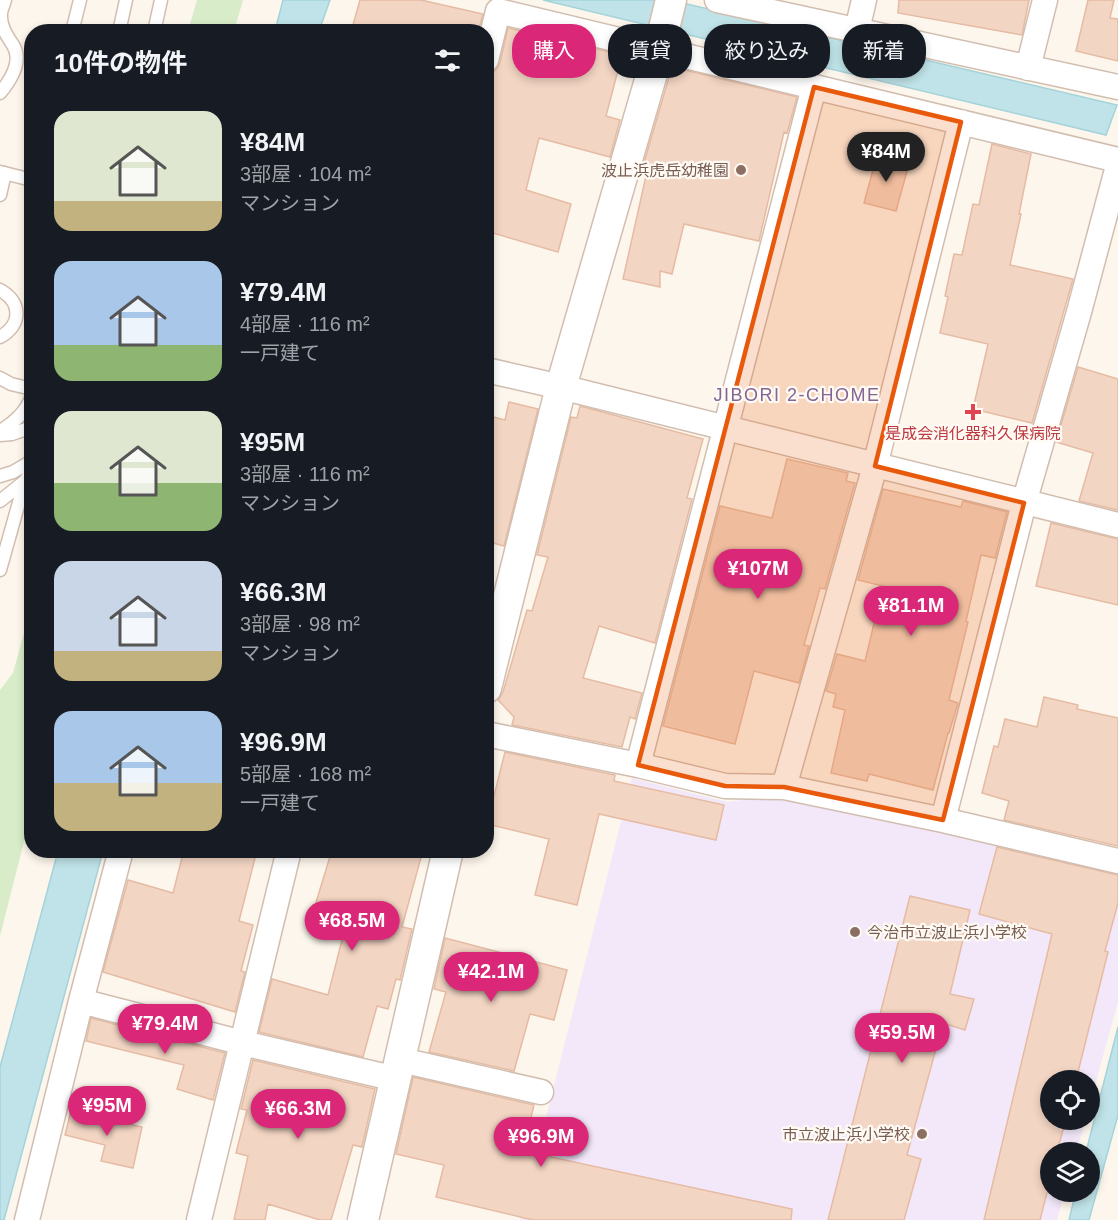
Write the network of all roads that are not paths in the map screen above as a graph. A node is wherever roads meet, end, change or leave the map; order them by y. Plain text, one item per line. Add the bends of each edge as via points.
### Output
1 (5, 0) edge
2 (80, 0) edge
3 (126, 0) edge
4 (161, 0) edge
5 (671, 0) edge
6 (717, 0) edge
7 (864, 0) edge
8 (1045, 0) edge
9 (74, 24) edge
10 (121, 24) edge
11 (156, 24) edge
12 (665, 24) edge
13 (858, 24) edge
14 (494, 27) edge
15 (842, 27) edge
16 (608, 37) edge
17 (926, 45) edge
18 (692, 57) edge
19 (1028, 68) junction
20 (651, 78) edge
21 (814, 87) junction
22 (1118, 87) edge
23 (0, 93) edge
24 (961, 122) junction
25 (1118, 160) edge
26 (1118, 166) edge
27 (3, 173) edge
28 (24, 178) edge
29 (0, 195) edge
30 (0, 290) edge
31 (0, 337) edge
32 (494, 372) edge
33 (0, 378) edge
34 (24, 387) edge
35 (561, 387) junction
36 (24, 411) edge
37 (726, 428) junction
38 (24, 430) edge
39 (0, 433) edge
40 (24, 466) edge
41 (875, 466) junction
42 (0, 476) edge
43 (24, 479) edge
44 (24, 489) edge
45 (0, 501) edge
46 (1024, 503) junction
47 (1118, 525) edge
48 (0, 570) edge
49 (494, 656) edge
50 (494, 736) edge
51 (638, 765) junction
52 (784, 788) junction
53 (944, 820) junction
54 (119, 858) edge
55 (287, 858) edge
56 (446, 858) edge
57 (1118, 861) edge
58 (81, 1001) junction
59 (243, 1043) junction
60 (398, 1070) junction
61 (541, 1092) dead end
62 (27, 1220) edge
63 (199, 1220) edge
64 (363, 1220) edge

1 - 23 lane via 0,14 5,34 15,48 17,64
2 - 9 lane
3 - 10 lane
4 - 11 lane
5 - 12 street
6 - 15 street
7 - 13 street
8 - 19 street
14 - 16 street via 498,11
17 - 19 street
18 - 21 street
19 - 22 street
20 - 35 street
21 - 24 street
21 - 37 street
24 - 25 street
24 - 41 street
26 - 46 street
27 - 28 lane
27 - 29 lane
30 - 31 lane via 15,302 17,311 15,323
32 - 35 street
33 - 34 lane
35 - 37 street
35 - 49 street
36 - 39 lane
37 - 41 street
37 - 51 street
38 - 39 lane
40 - 42 lane
41 - 46 street
41 - 52 street
43 - 45 lane
44 - 48 lane
46 - 47 street
46 - 53 street
50 - 51 street
51 - 52 street via 725,786
52 - 53 street
53 - 57 street
54 - 58 street
55 - 59 street
56 - 60 street
58 - 59 street
58 - 62 street
59 - 60 street
59 - 63 street
60 - 61 street
60 - 64 street

